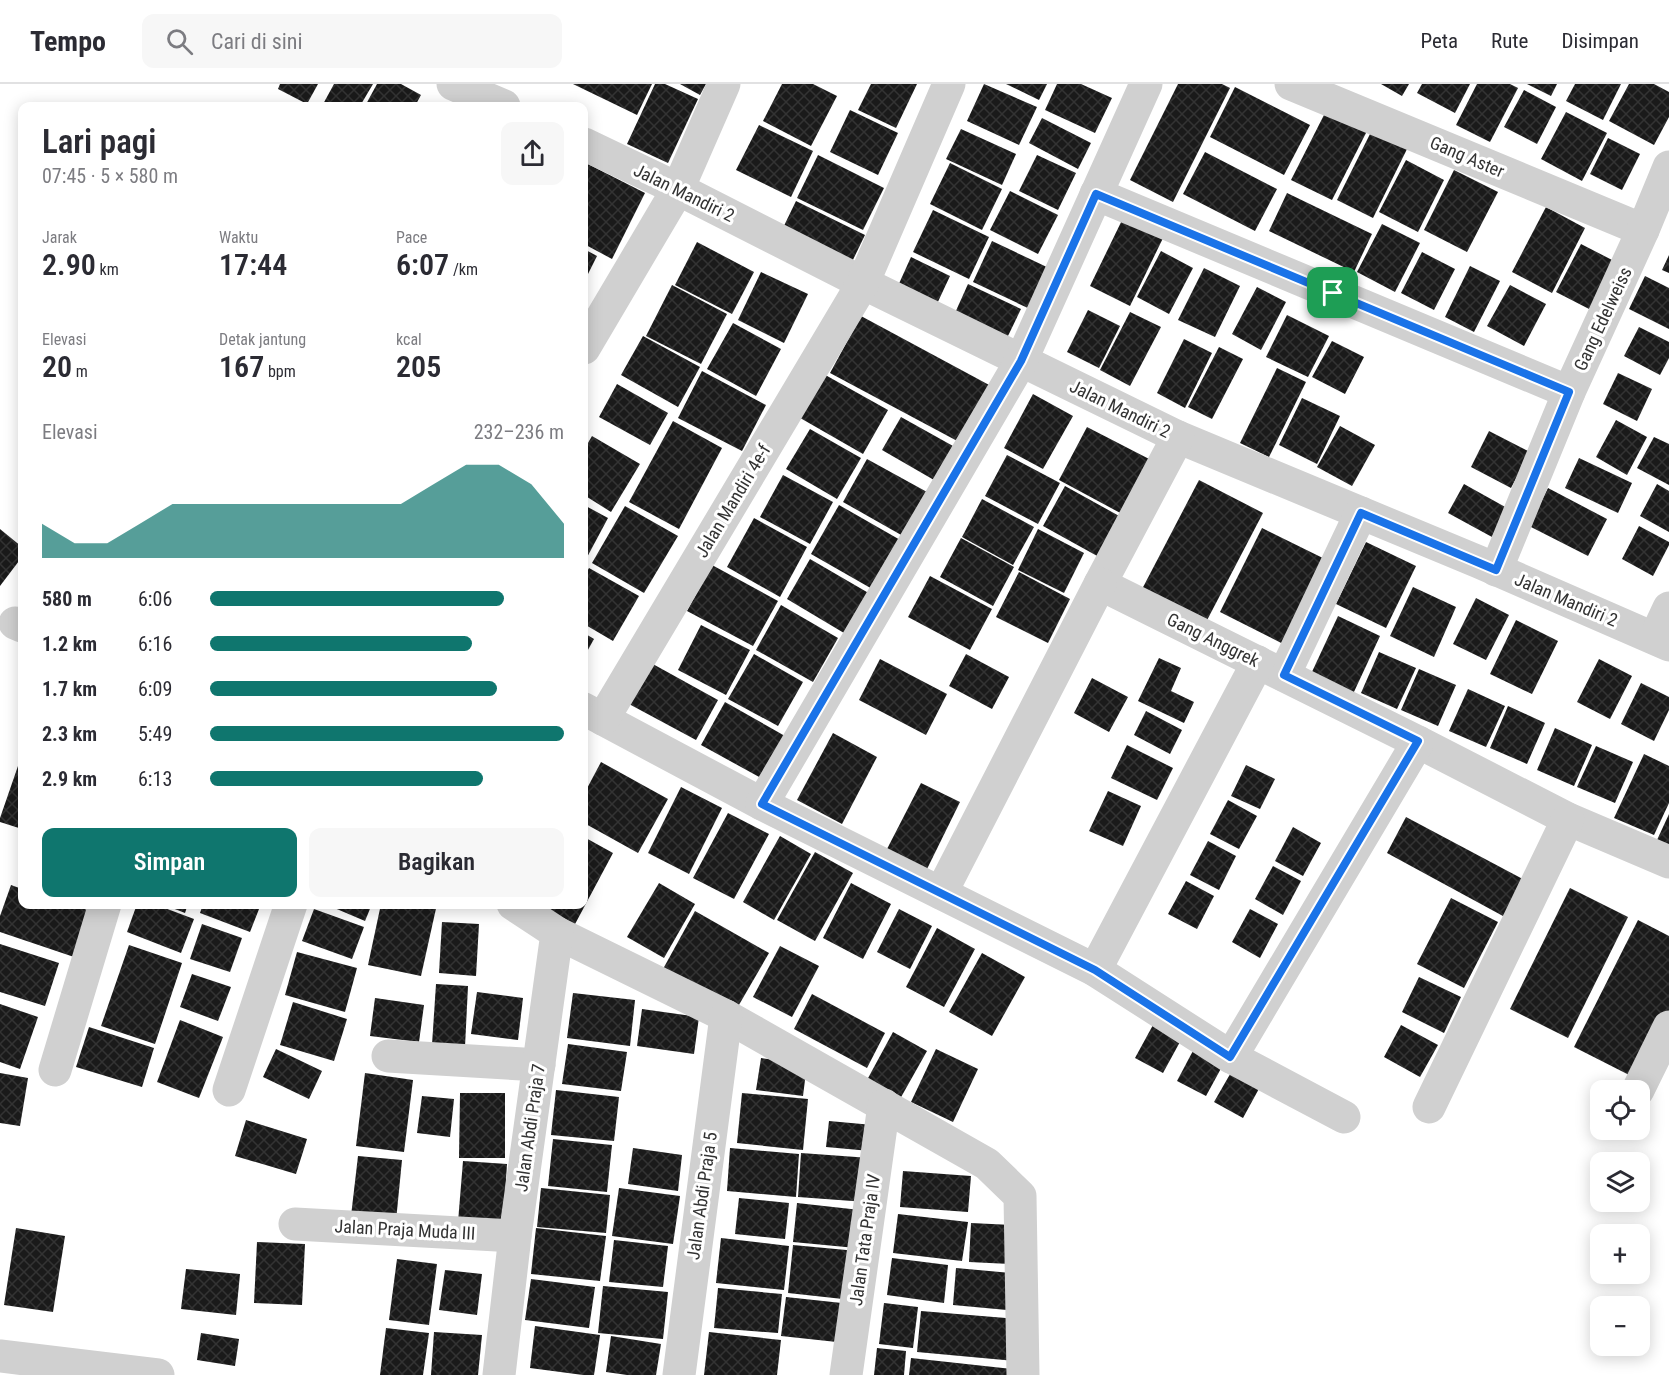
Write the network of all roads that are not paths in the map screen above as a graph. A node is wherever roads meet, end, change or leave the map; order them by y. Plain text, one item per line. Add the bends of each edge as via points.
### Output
1 (453, 84) edge
2 (724, 84) edge
3 (949, 84) edge
4 (1146, 84) edge
5 (1291, 84) edge
6 (489, 102) edge
7 (588, 146) edge
8 (1669, 167) edge
9 (678, 189) junction
10 (1096, 194) junction
11 (1644, 230) junction
12 (863, 283) junction
13 (588, 341) edge
14 (1021, 361) junction
15 (1569, 392) junction
16 (1178, 437) junction
17 (1361, 513) junction
18 (1496, 570) junction
19 (1100, 584) junction
20 (1669, 608) edge
21 (1662, 642) edge
22 (1271, 669) junction
23 (593, 714) edge
24 (1418, 741) junction
25 (762, 804) junction
26 (1568, 819) junction
27 (1669, 862) edge
28 (941, 893) junction
29 (103, 909) edge
30 (289, 909) edge
31 (521, 909) edge
32 (557, 933) junction
33 (1095, 970) junction
34 (726, 1016) junction
35 (1669, 1027) edge
36 (388, 1056) dead end
37 (1230, 1057) junction
38 (539, 1065) junction
39 (55, 1070) dead end
40 (1643, 1080) edge
41 (229, 1090) dead end
42 (884, 1105) junction
43 (1429, 1107) dead end
44 (1344, 1117) dead end
45 (295, 1224) dead end
46 (515, 1236) junction
47 (0, 1356) edge
48 (158, 1375) edge
49 (499, 1375) edge
50 (679, 1375) edge
51 (846, 1375) edge
52 (1023, 1375) edge

1 - 6 street
2 - 9 street
3 - 12 street, Jalan Mandiri 4e-f
4 - 10 street
5 - 11 street, Gang Aster
7 - 9 street, Jalan Mandiri 2
8 - 11 street, Gang Edelweiss
9 - 12 street, Jalan Mandiri 2
9 - 13 street
10 - 14 street
10 - 15 street
11 - 15 street, Gang Edelweiss
12 - 14 street, Jalan Mandiri 2
12 - 23 street, Jalan Mandiri 4e-f
14 - 16 street, Jalan Mandiri 2
14 - 25 street
15 - 18 street, Gang Edelweiss
16 - 17 street, Jalan Mandiri 2
16 - 19 street
17 - 18 street, Jalan Mandiri 2
17 - 22 street
18 - 21 street, Jalan Mandiri 2
19 - 22 street, Gang Anggrek
19 - 28 street
20 - 21 street
22 - 24 street, Gang Anggrek
22 - 33 street
23 - 25 street
24 - 26 street, Gang Anggrek
24 - 37 street
25 - 28 street
26 - 27 street, Gang Anggrek
26 - 43 street
28 - 33 street
29 - 39 street
30 - 41 street
31 - 32 street
32 - 34 street
32 - 38 street, Jalan Abdi Praja 7
33 - 37 street
34 - 42 street
34 - 50 street, Jalan Abdi Praja 5
35 - 40 street
36 - 38 street
37 - 44 street
38 - 46 street, Jalan Abdi Praja 7
42 - 51 street, Jalan Tata Praja IV
42 - 52 street via 987,1164 1020,1196
45 - 46 street, Jalan Praja Muda III
46 - 49 street, Jalan Abdi Praja 7
47 - 48 street

